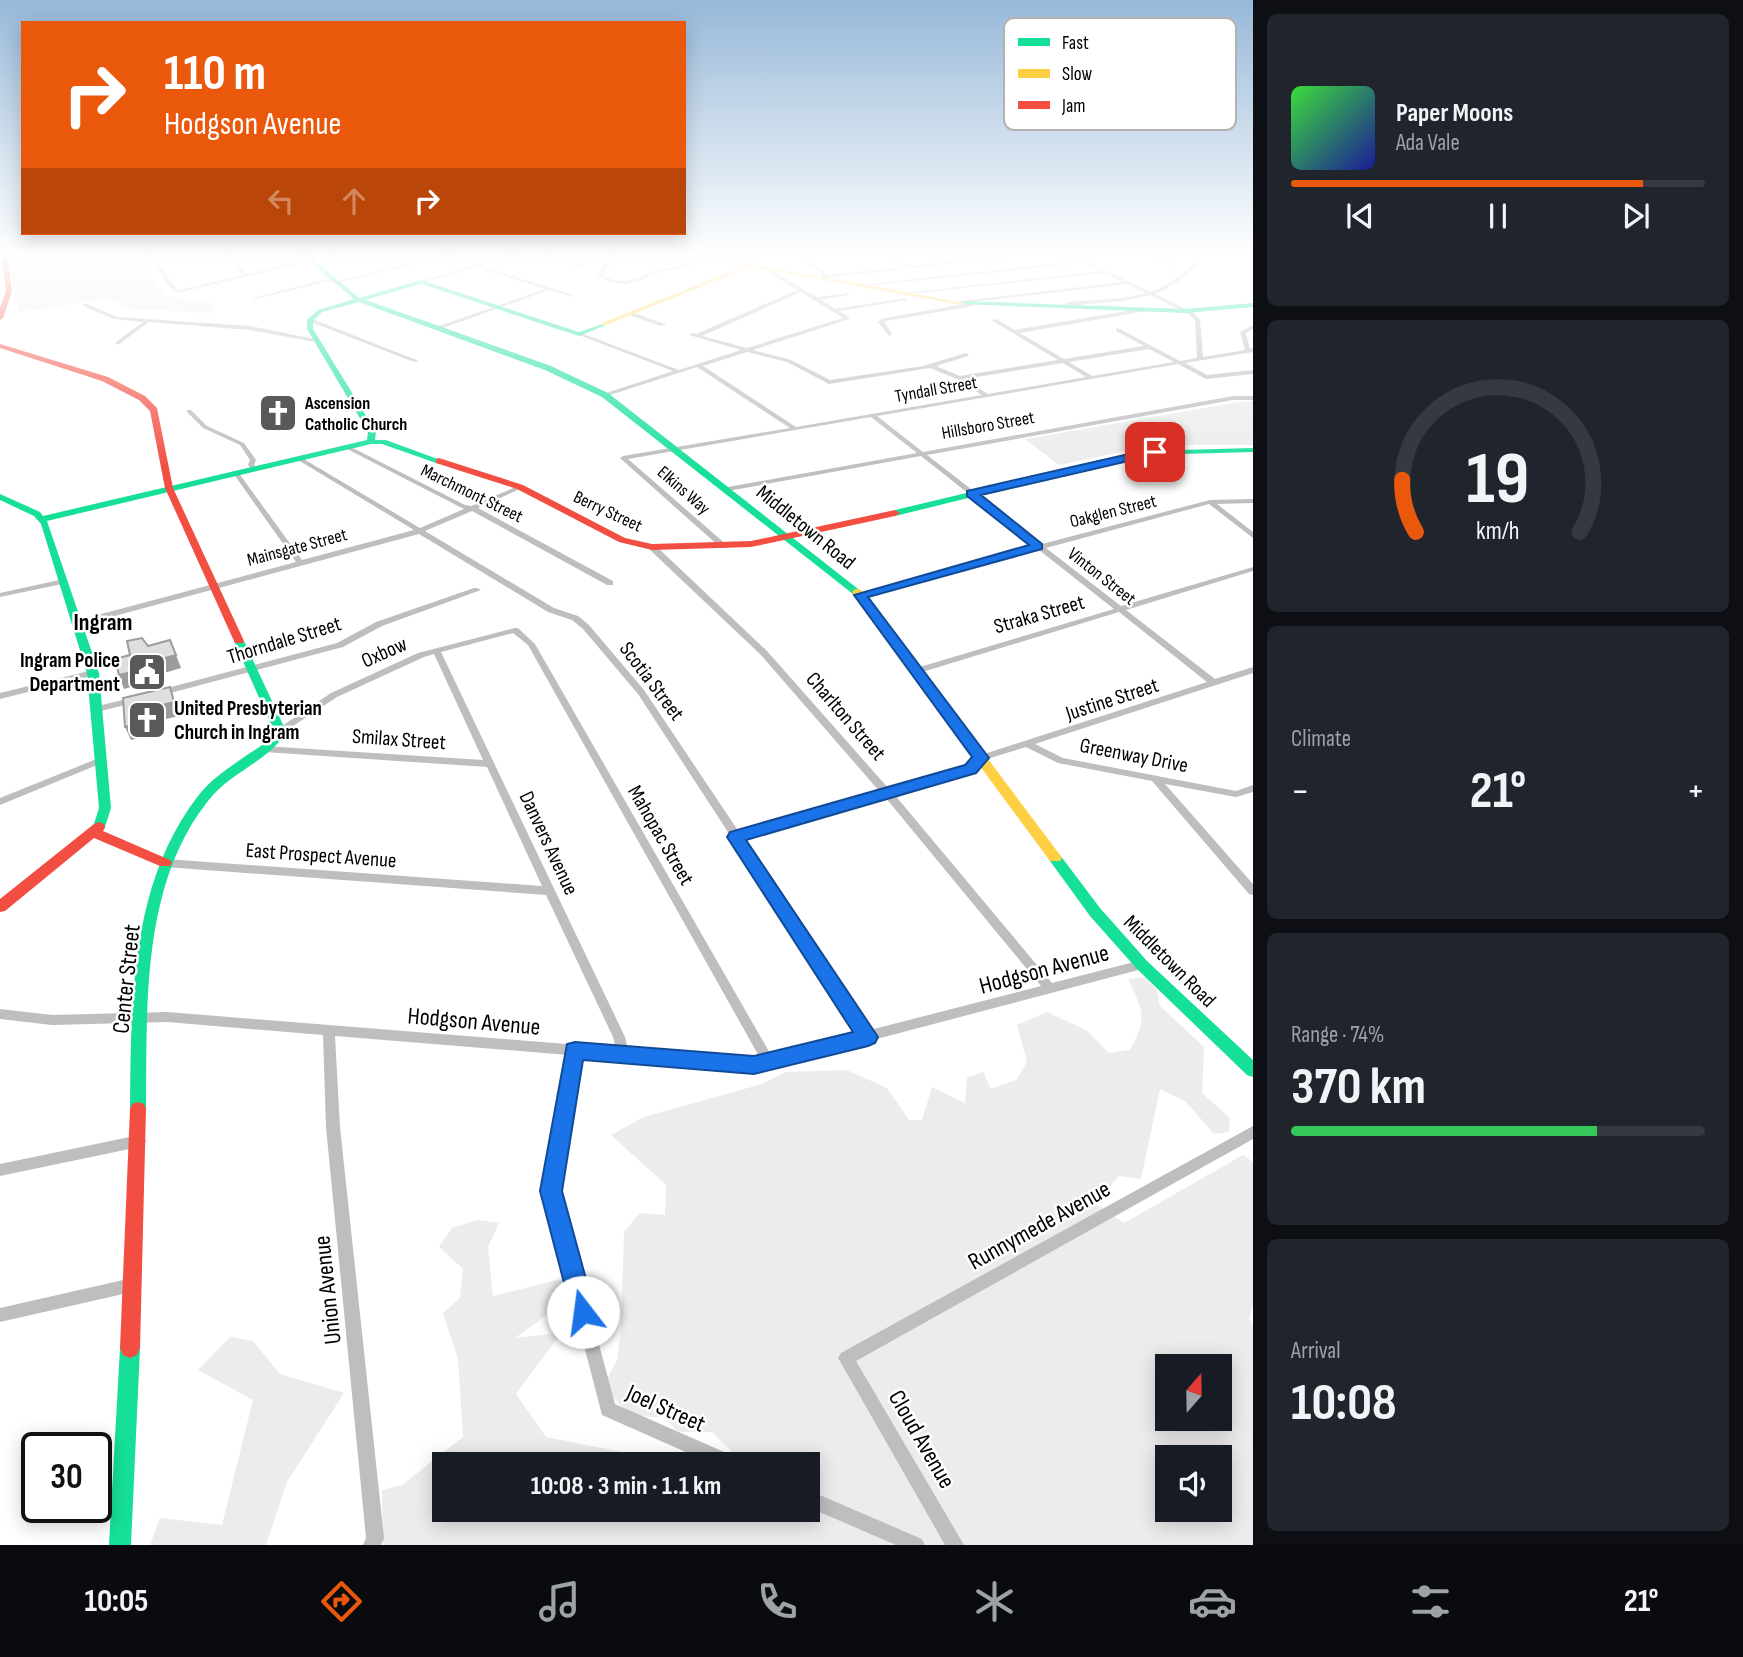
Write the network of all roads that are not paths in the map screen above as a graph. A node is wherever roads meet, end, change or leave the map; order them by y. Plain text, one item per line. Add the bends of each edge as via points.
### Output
1 (142, 325) edge
2 (207, 325) edge
3 (308, 325) edge
4 (323, 325) edge
5 (430, 325) edge
6 (446, 325) edge
7 (552, 325) edge
8 (602, 325) edge
9 (718, 325) edge
10 (825, 325) edge
11 (883, 325) edge
12 (1004, 325) edge
13 (1055, 325) edge
14 (1198, 325) edge
15 (1253, 327) edge
16 (438, 328) junction
17 (1118, 330) dead end
18 (1015, 332) junction
19 (579, 334) junction
20 (889, 334) dead end
21 (316, 340) junction
22 (118, 343) dead end
23 (0, 346) edge
24 (1149, 347) junction
25 (1250, 350) edge
26 (746, 351) junction
27 (966, 355) dead end
28 (1200, 359) junction
29 (1061, 360) junction
30 (416, 361) dead end
31 (1178, 362) junction
32 (699, 366) junction
33 (930, 366) junction
34 (681, 372) junction
35 (1253, 372) edge
36 (1089, 376) junction
37 (959, 378) junction
38 (985, 394) junction
39 (606, 396) junction
40 (1253, 398) edge
41 (189, 411) dead end
42 (872, 415) junction
43 (793, 428) junction
44 (371, 442) junction
45 (349, 448) junction
46 (676, 448) junction
47 (1253, 450) edge
48 (918, 453) junction
49 (623, 458) joint
50 (300, 459) junction
51 (254, 469) junction
52 (236, 473) junction
53 (170, 488) junction
54 (520, 488) junction
55 (728, 489) junction
56 (971, 493) junction
57 (0, 497) edge
58 (1253, 501) edge
59 (1210, 502) junction
60 (472, 509) junction
61 (42, 519) junction
62 (420, 531) junction
63 (1253, 536) edge
64 (788, 538) junction
65 (724, 545) junction
66 (1038, 546) junction
67 (652, 547) junction
68 (300, 563) junction
69 (1253, 569) edge
70 (64, 581) junction
71 (610, 583) dead end
72 (215, 586) junction
73 (477, 590) dead end
74 (0, 595) edge
75 (860, 595) junction
76 (1118, 610) junction
77 (78, 623) junction
78 (515, 630) joint
79 (436, 650) junction
80 (253, 669) junction
81 (1253, 670) edge
82 (916, 671) junction
83 (93, 673) junction
84 (1214, 683) junction
85 (0, 696) edge
86 (97, 709) junction
87 (278, 729) junction
88 (1028, 744) junction
89 (264, 749) junction
90 (981, 758) junction
91 (99, 761) junction
92 (491, 764) junction
93 (1155, 779) junction
94 (1253, 788) edge
95 (886, 792) junction
96 (0, 802) edge
97 (95, 833) junction
98 (736, 837) junction
99 (165, 863) junction
100 (550, 891) junction
101 (1253, 891) edge
102 (0, 907) edge
103 (1142, 965) junction
104 (1050, 989) junction
105 (0, 1014) edge
106 (140, 1016) junction
107 (329, 1030) junction
108 (868, 1037) junction
109 (575, 1050) junction
110 (623, 1054) junction
111 (769, 1063) junction
112 (1253, 1070) edge
113 (1253, 1132) edge
114 (139, 1141) junction
115 (0, 1170) edge
116 (132, 1285) junction
117 (0, 1315) edge
118 (846, 1358) joint
119 (705, 1452) edge
120 (820, 1503) edge
121 (120, 1545) edge
122 (372, 1545) edge
123 (916, 1545) edge
124 (954, 1545) edge

1 - 22 street
2 - 21 street
3 - 21 street
4 - 30 street
5 - 16 street, Middletown Road
6 - 16 street
7 - 19 street
8 - 19 street
9 - 26 street via 695,335
10 - 26 street
11 - 20 street
12 - 18 street
13 - 18 street
14 - 28 street
15 - 25 street via 1243,332
16 - 39 street, Middletown Road via 567,376
17 - 24 street
18 - 29 street
19 - 34 street
21 - 44 street via 372,432
23 - 53 street via 65,363 149,403
24 - 29 street
24 - 31 street
25 - 28 street, Tyndall Street
26 - 32 street
26 - 33 street via 789,361 829,382
27 - 33 street
28 - 31 street, Tyndall Street
29 - 36 street
29 - 37 street
31 - 35 street via 1206,377
31 - 36 street, Tyndall Street
32 - 34 street
32 - 43 street
33 - 37 street
34 - 39 street
36 - 38 street, Tyndall Street
37 - 38 street
38 - 42 street, Tyndall Street
39 - 46 street, Middletown Road
40 - 48 street, Hillsboro Street
41 - 51 street via 205,427 242,444
42 - 43 street, Tyndall Street
42 - 48 street, Vinton Street
43 - 46 street, Tyndall Street
44 - 45 street, Berry Street
44 - 54 street, Berry Street via 391,443
45 - 50 street, Berry Street
45 - 60 street, Marchmont Street
46 - 49 street, Tyndall Street
46 - 55 street, Middletown Road
47 - 56 street, Berry Street via 1144,453
48 - 55 street, Hillsboro Street
48 - 56 street, Vinton Street
49 - 65 street, Elkins Way
50 - 51 street, Berry Street
50 - 62 street, Scotia Street
51 - 52 street, Berry Street
52 - 53 street, Berry Street
52 - 68 street
53 - 61 street, Berry Street
53 - 72 street
54 - 60 street, Mainsgate Street
54 - 67 street, Berry Street via 630,543
55 - 64 street, Middletown Road
56 - 64 street, Berry Street
56 - 66 street, Vinton Street
57 - 61 street
58 - 59 street, Oakglen Street
59 - 63 street
59 - 66 street, Oakglen Street
60 - 62 street, Mainsgate Street
60 - 71 street, Marchmont Street
61 - 70 street
62 - 68 street, Mainsgate Street
62 - 98 street, Scotia Street via 586,627 641,692
64 - 65 street, Berry Street
64 - 75 street, Middletown Road
65 - 67 street, Berry Street
66 - 75 street, Oakglen Street
66 - 76 street, Vinton Street
67 - 95 street, Charlton Street via 764,653
68 - 72 street, Mainsgate Street
69 - 76 street, Straka Street
70 - 74 street
70 - 77 street
72 - 77 street, Mainsgate Street
72 - 80 street
73 - 80 street, Thorndale Street via 379,624 340,645
75 - 82 street, Middletown Road
76 - 82 street, Straka Street
76 - 84 street, Vinton Street
77 - 83 street
78 - 79 street, Oxbow
78 - 111 street, Mahopac Street via 531,644
79 - 87 street, Oxbow via 343,690
79 - 92 street, Danvers Avenue
80 - 86 street, Thorndale Street
80 - 87 street
81 - 84 street, Justine Street
82 - 90 street, Middletown Road
83 - 85 street
83 - 86 street
84 - 88 street, Justine Street
86 - 91 street
87 - 89 street, Center Street
88 - 90 street, Justine Street
88 - 93 street, Greenway Drive via 1061,761
89 - 92 street, Smilax Street
89 - 99 street, Center Street via 200,801
90 - 95 street, Justine Street via 970,769
90 - 103 street, Middletown Road via 1095,912
91 - 96 street
91 - 97 street via 105,808
92 - 100 street, Danvers Avenue
93 - 94 street, Greenway Drive via 1236,794
93 - 101 street
95 - 98 street, Justine Street
95 - 104 street, Charlton Street
97 - 99 street, East Prospect Avenue
97 - 102 street
98 - 108 street, Scotia Street
99 - 100 street, East Prospect Avenue
99 - 106 street, Center Street via 150,933
100 - 110 street, Danvers Avenue
103 - 104 street, Hodgson Avenue
103 - 112 street, Middletown Road
104 - 108 street, Hodgson Avenue
105 - 106 street, Hodgson Avenue via 52,1020
106 - 107 street, Hodgson Avenue
106 - 114 street, Center Street
107 - 109 street, Hodgson Avenue
107 - 122 street, Union Avenue via 333,1126 375,1538
108 - 111 street, Hodgson Avenue
109 - 110 street, Hodgson Avenue
109 - 119 street, Joel Street via 551,1191 608,1409
110 - 111 street, Hodgson Avenue
113 - 118 street, Runnymede Avenue
114 - 115 street
114 - 116 street, Center Street
116 - 117 street
116 - 121 street, Center Street
118 - 124 street, Cloud Avenue
120 - 123 street

